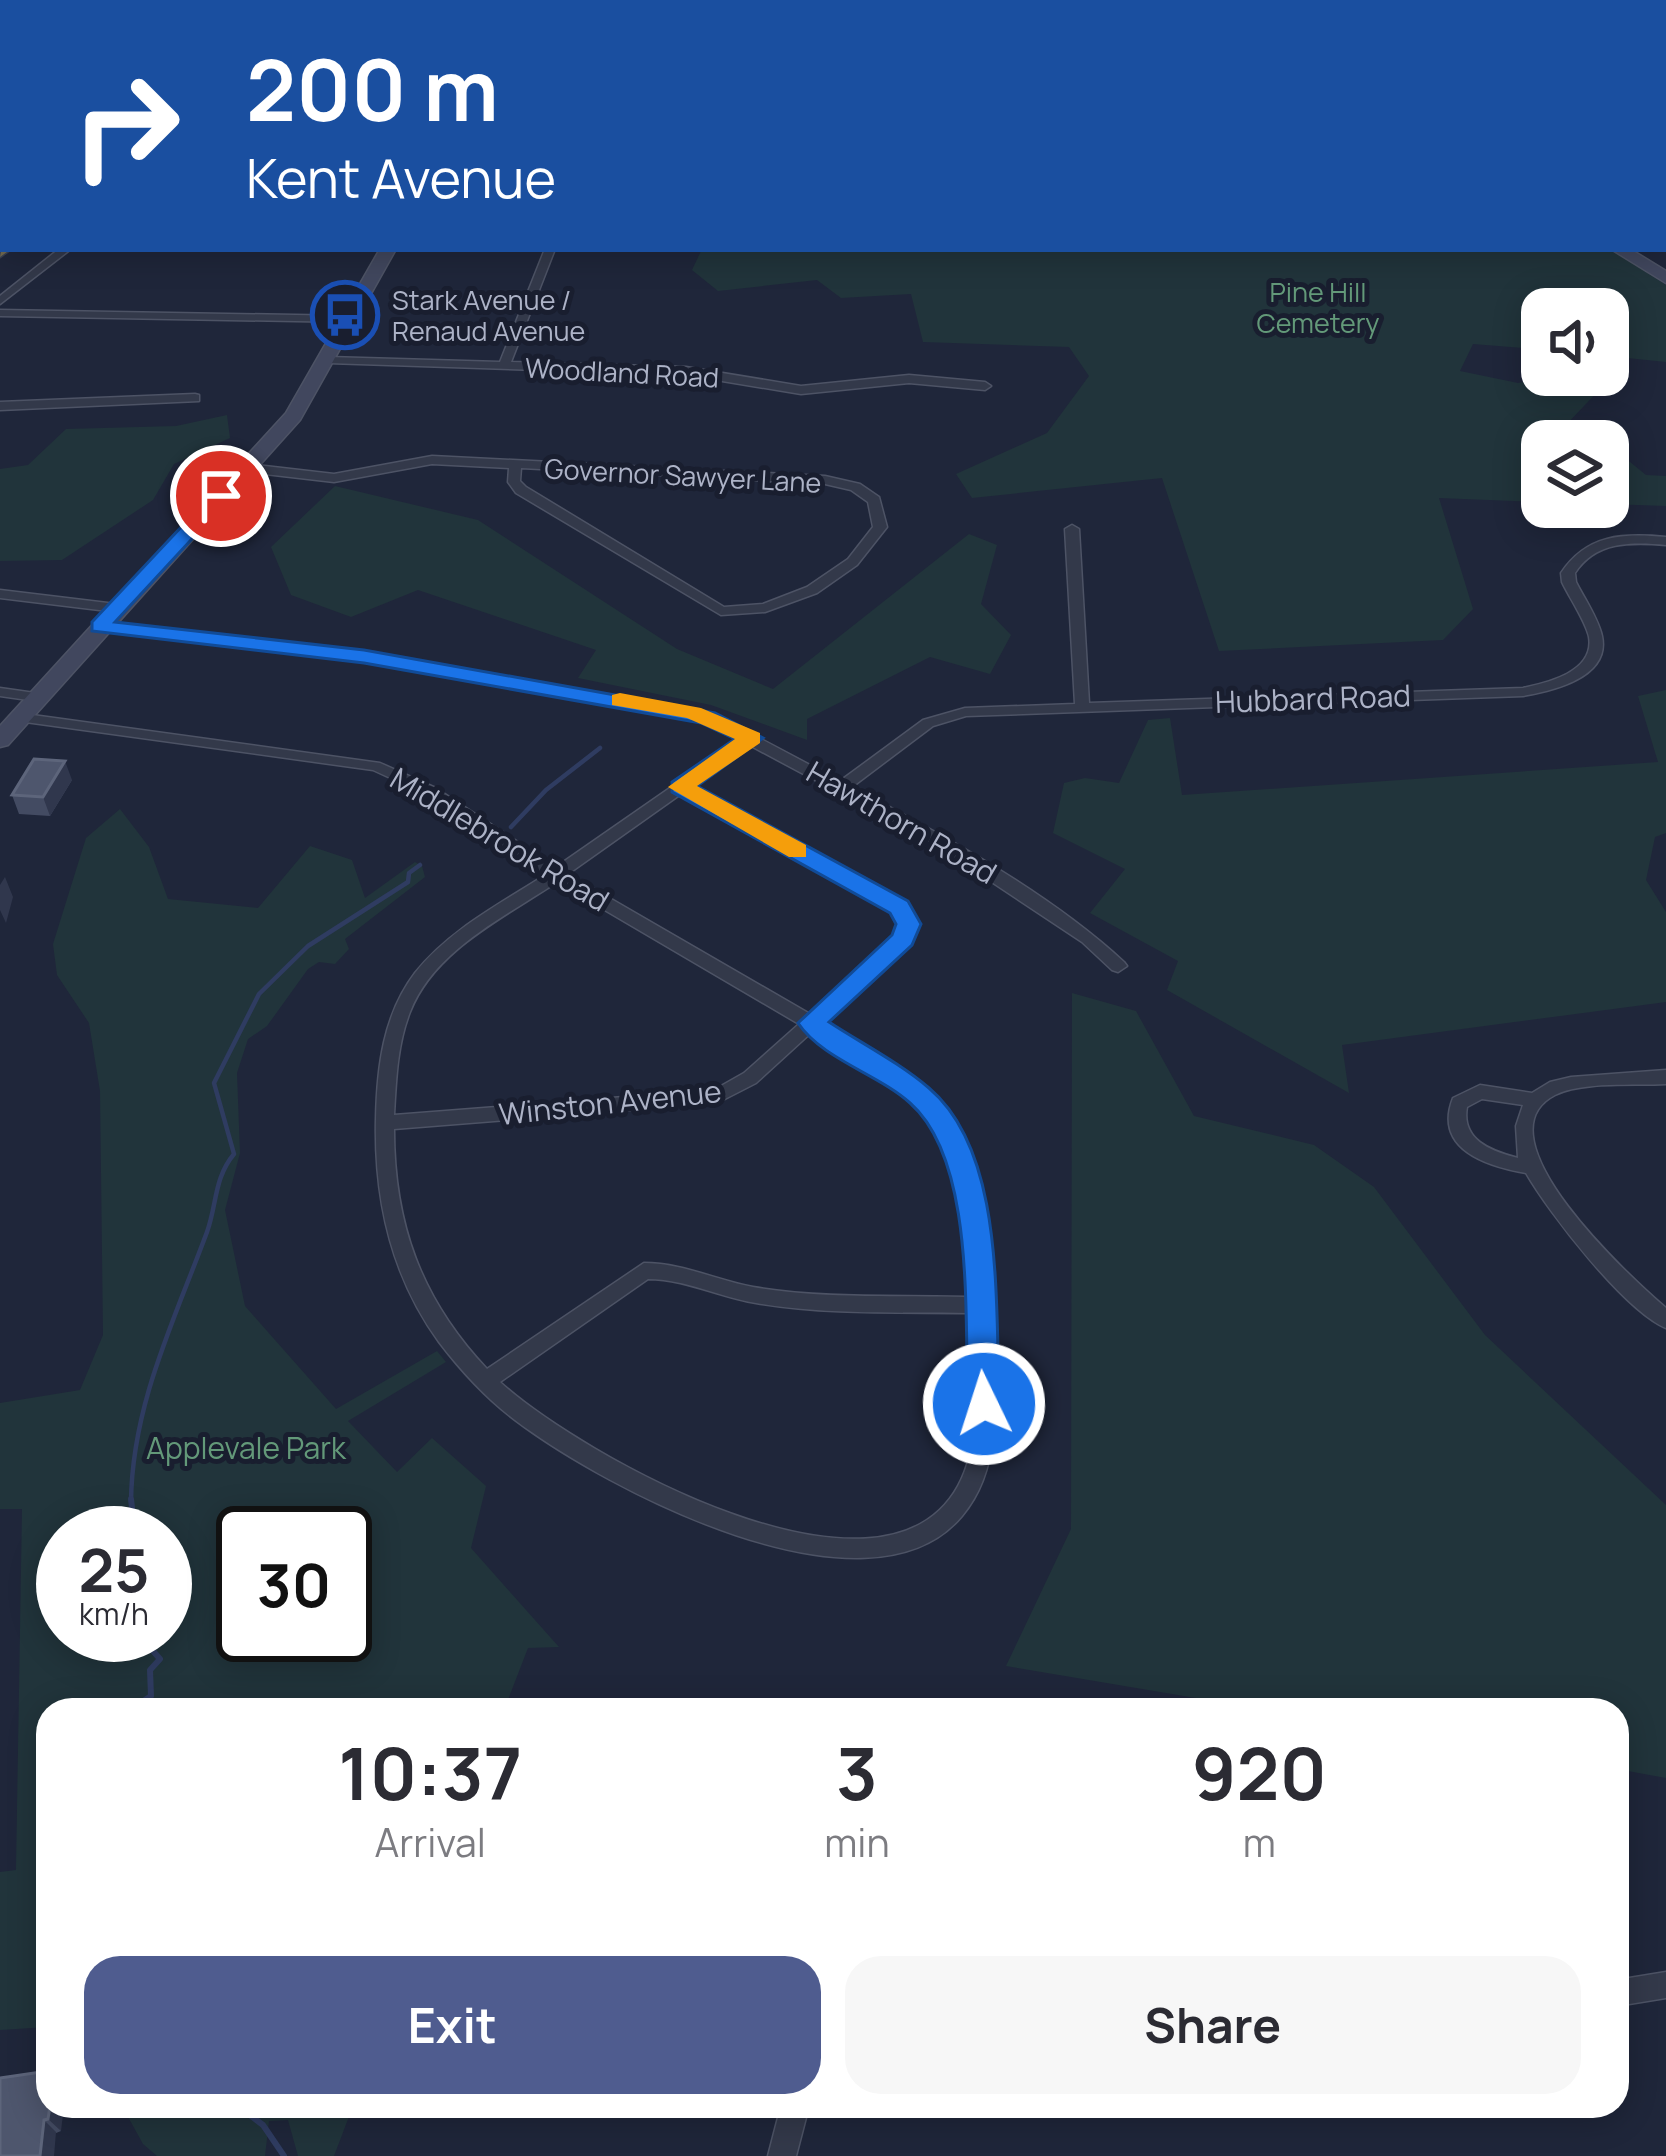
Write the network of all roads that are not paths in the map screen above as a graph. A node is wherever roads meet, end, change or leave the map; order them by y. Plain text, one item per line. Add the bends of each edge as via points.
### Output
1 (1287, 0) edge
2 (1309, 0) edge
3 (62, 252) edge
4 (386, 252) edge
5 (549, 252) edge
6 (1624, 252) edge
7 (1666, 278) edge
8 (0, 301) edge
9 (0, 313) edge
10 (351, 319) junction
11 (328, 360) junction
12 (504, 366) junction
13 (985, 386) dead end
14 (195, 398) dead end
15 (0, 406) edge
16 (248, 467) junction
17 (515, 467) junction
18 (1072, 529) dead end
19 (1666, 541) edge
20 (0, 594) edge
21 (116, 608) junction
22 (100, 627) junction
23 (0, 692) edge
24 (35, 697) junction
25 (1082, 705) junction
26 (18, 717) junction
27 (752, 738) junction
28 (0, 740) edge
29 (843, 786) junction
30 (680, 787) junction
31 (557, 874) junction
32 (1118, 966) dead end
33 (811, 1023) junction
34 (1666, 1077) edge
35 (1535, 1100) junction
36 (385, 1123) junction
37 (1531, 1167) junction
38 (976, 1305) junction
39 (1666, 1320) edge
40 (485, 1382) junction
41 (1666, 1985) edge
42 (1629, 1991) edge
43 (792, 2118) edge
44 (782, 2156) edge

1 - 2 street
3 - 8 street
4 - 10 main road
5 - 12 street
6 - 7 main road
9 - 10 street
10 - 11 main road
11 - 12 street, Woodland Road
11 - 16 main road via 294,416
12 - 13 street, Woodland Road via 686,370 800,391 909,379
14 - 15 street
16 - 17 street, Governor Sawyer Lane via 334,478 418,460
16 - 21 main road
17 - 17 street, Governor Sawyer Lane via 842,482 874,500 880,527 861,554 783,602 721,611 521,490
18 - 25 street
19 - 25 street, Hubbard Road via 1606,543 1577,557 1569,582 1596,648 1576,676 1552,687
20 - 21 street
21 - 22 main road
22 - 24 main road
22 - 27 street, Hawthorn Road via 335,652 654,704
23 - 24 street
24 - 26 main road
25 - 29 street, Hubbard Road via 944,717
26 - 28 main road
26 - 31 street, Middlebrook Road via 392,770
27 - 29 street, Hawthorn Road
27 - 30 street, Middlebrook Road
29 - 32 street, Hawthorn Road via 995,874
30 - 31 street, Middlebrook Road
30 - 33 street, Winston Avenue via 905,915 908,932 898,946
31 - 33 street, Middlebrook Road
31 - 36 street, Middlebrook Road via 460,940 416,986 398,1019
33 - 36 street, Winston Avenue via 750,1078 717,1096
33 - 38 street, Middlebrook Road via 906,1084 943,1123 972,1197
34 - 35 street via 1564,1085
35 - 37 street via 1525,1124
35 - 37 street via 1480,1092 1459,1103 1454,1116 1471,1146
36 - 40 street, Middlebrook Road via 389,1205 405,1266
37 - 39 street via 1617,1275
38 - 40 street via 798,1300 644,1271
38 - 40 street, Middlebrook Road via 984,1424 977,1467 939,1525 894,1546 839,1548 700,1513 566,1445
41 - 42 street
43 - 44 street

